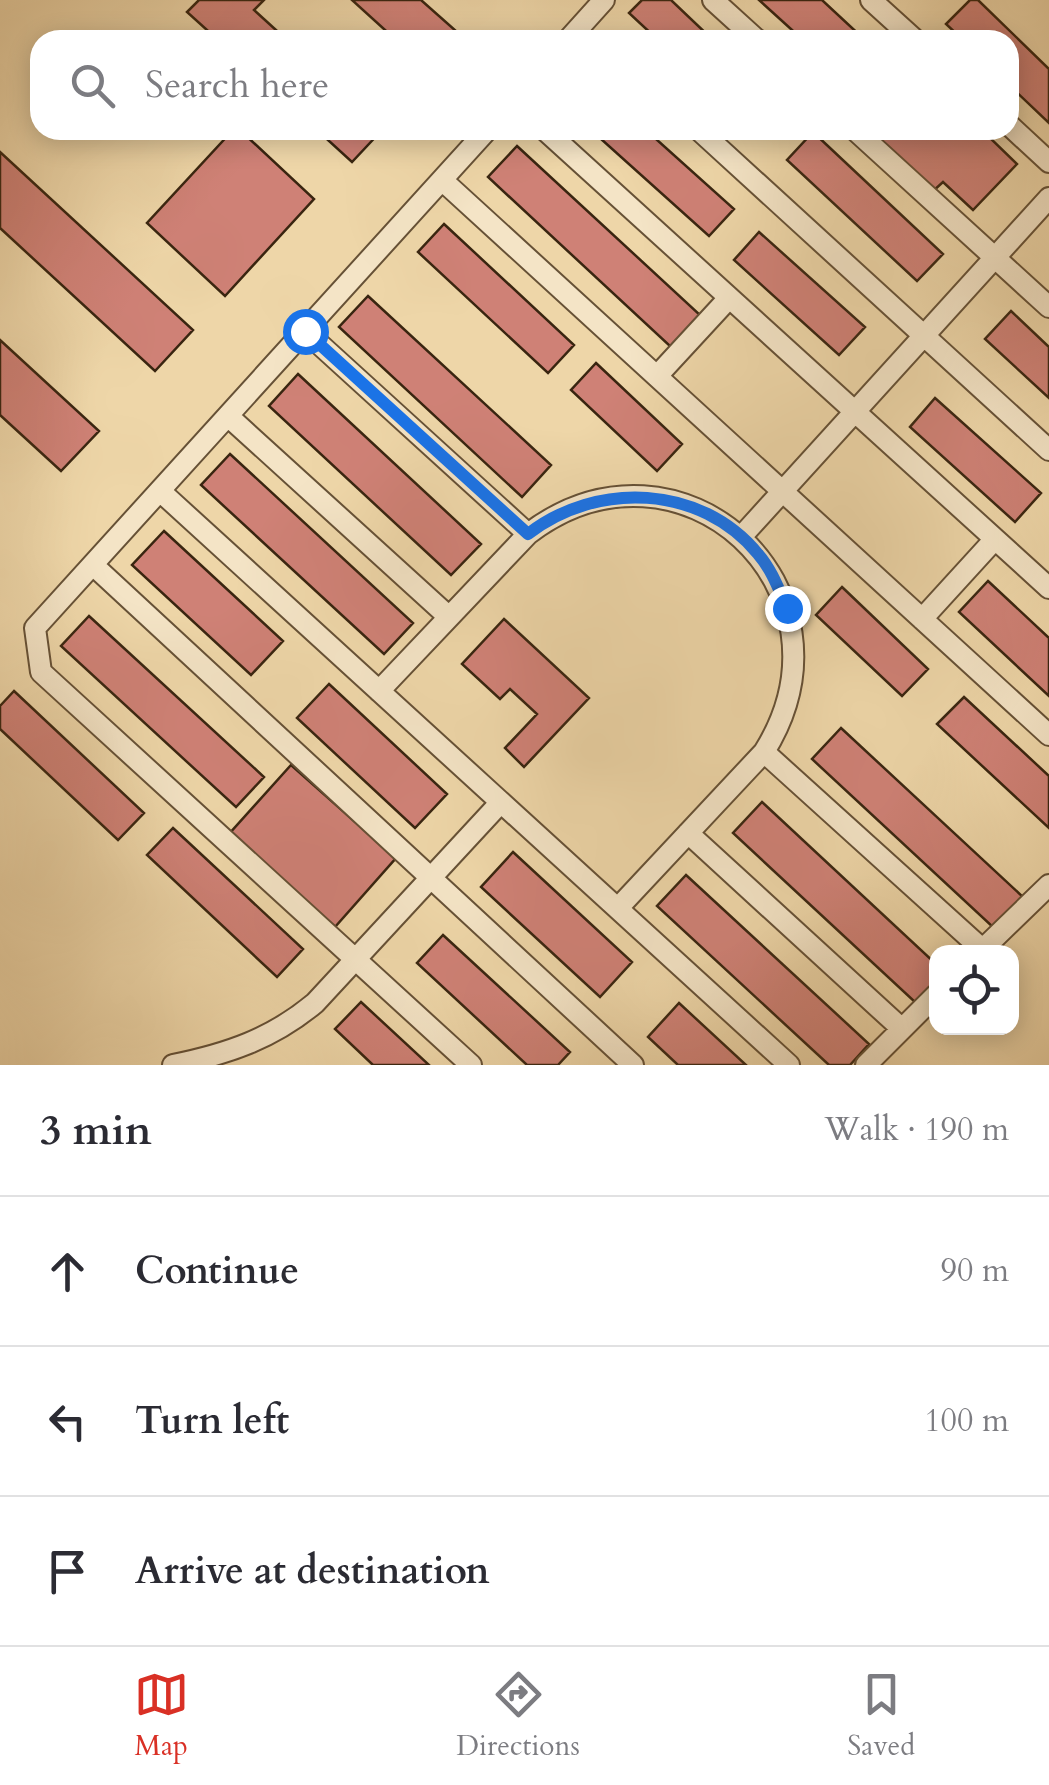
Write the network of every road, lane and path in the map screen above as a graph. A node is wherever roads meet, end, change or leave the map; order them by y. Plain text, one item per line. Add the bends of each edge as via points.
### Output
1 (604, 0) edge
2 (713, 0) edge
3 (871, 0) edge
4 (583, 24) junction
5 (577, 30) edge
6 (589, 30) edge
7 (746, 30) edge
8 (904, 30) edge
9 (1019, 134) edge
10 (478, 140) edge
11 (556, 140) edge
12 (710, 140) edge
13 (875, 140) edge
14 (1049, 162) edge
15 (442, 180) junction
16 (1049, 198) edge
17 (995, 258) junction
18 (729, 298) junction
19 (1049, 307) edge
20 (305, 331) junction
21 (924, 336) junction
22 (656, 376) junction
23 (855, 412) junction
24 (228, 416) junction
25 (1049, 450) edge
26 (160, 491) junction
27 (782, 491) junction
28 (528, 534) junction
29 (740, 537) junction
30 (995, 539) junction
31 (93, 565) junction
32 (1049, 588) edge
33 (450, 617) junction
34 (922, 619) junction
35 (380, 692) junction
36 (1049, 736) edge
37 (764, 752) junction
38 (502, 802) junction
39 (688, 834) junction
40 (432, 878) junction
41 (1049, 885) edge
42 (618, 908) junction
43 (975, 945) edge
44 (988, 945) edge
45 (356, 960) junction
46 (929, 1003) edge
47 (902, 1029) junction
48 (173, 1065) edge
49 (471, 1065) edge
50 (633, 1065) edge
51 (789, 1065) edge
52 (866, 1065) edge

1 - 4 street
2 - 7 street
3 - 8 street
4 - 5 street
4 - 6 street
9 - 14 street
10 - 15 street
11 - 18 street
12 - 21 street
13 - 17 street
15 - 20 street
15 - 22 street
16 - 17 street
17 - 19 street
17 - 21 street
18 - 22 street
18 - 23 street
20 - 24 street
20 - 28 street
21 - 23 street
21 - 25 street
22 - 27 street
23 - 27 street
23 - 30 street
24 - 26 street
24 - 33 street
26 - 31 street
26 - 35 street
27 - 29 street
27 - 34 street
28 - 29 street via 574,506 640,497 702,511
28 - 33 street
29 - 37 street via 773,576 794,643 786,708
30 - 32 street
30 - 34 street
31 - 40 street
31 - 45 street via 36,628 40,672
33 - 35 street
34 - 36 street
35 - 38 street
37 - 39 street
37 - 43 street
38 - 40 street
38 - 42 street
39 - 42 street
39 - 47 street
40 - 45 street
40 - 50 street
41 - 44 street
42 - 51 street
45 - 48 street via 315,1004 274,1034
45 - 49 street
46 - 47 street
47 - 52 street

